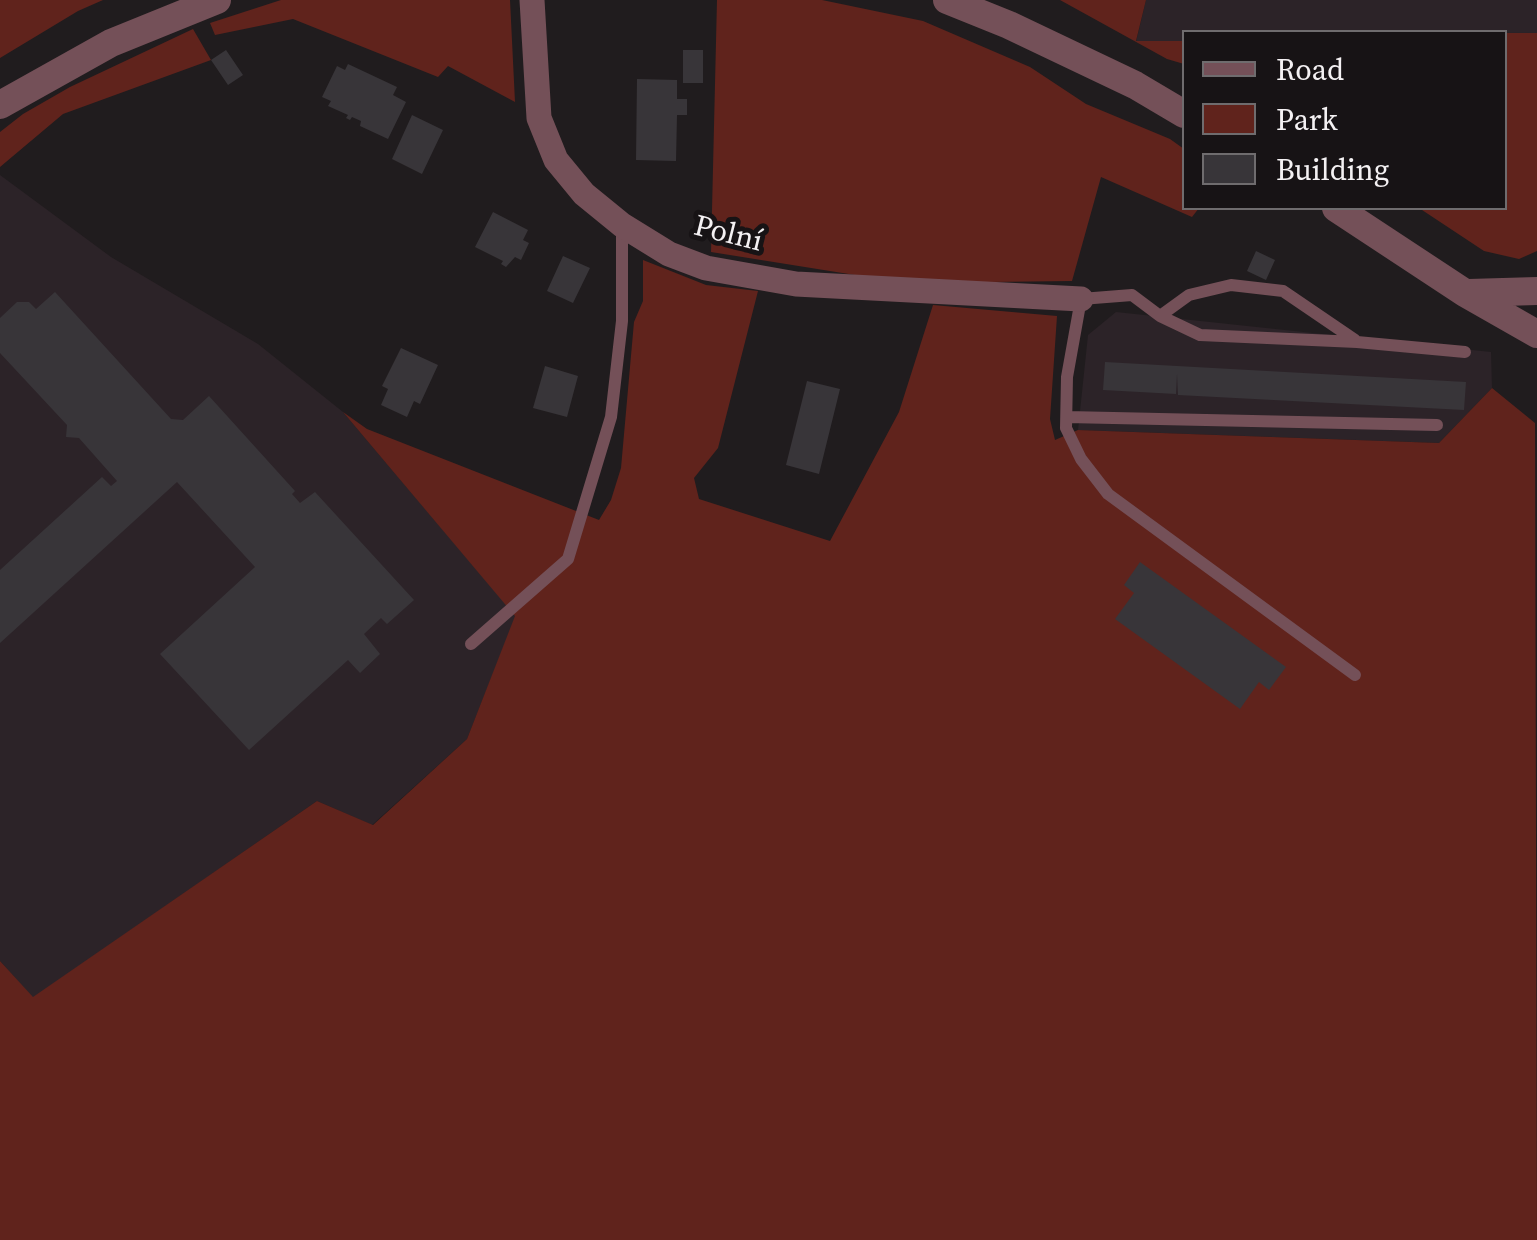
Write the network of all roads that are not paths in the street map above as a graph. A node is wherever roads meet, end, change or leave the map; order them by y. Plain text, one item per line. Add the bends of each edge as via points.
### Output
1 (217, 0) edge
2 (532, 0) edge
3 (946, 0) edge
4 (0, 105) edge
5 (1182, 113) edge
6 (1339, 210) edge
7 (622, 225) junction
8 (1537, 291) edge
9 (1466, 293) junction
10 (1081, 299) junction
11 (1160, 316) junction
12 (1537, 334) edge
13 (1356, 342) junction
14 (1465, 352) dead end
15 (1066, 417) junction
16 (1437, 426) dead end
17 (470, 644) dead end
18 (1355, 674) dead end

1 - 4 street via 111,43
2 - 7 street, Polní via 539,118 556,160
3 - 5 street via 1010,25
6 - 9 street
7 - 10 street, Polní via 706,268 796,284
7 - 17 lane via 622,321 611,417 568,559
8 - 9 street
9 - 12 street
10 - 11 lane via 1132,295
10 - 15 lane
11 - 13 lane via 1200,335
11 - 13 lane via 1188,295 1232,285 1283,292
13 - 14 lane
15 - 16 lane
15 - 18 lane via 1080,460 1108,494

